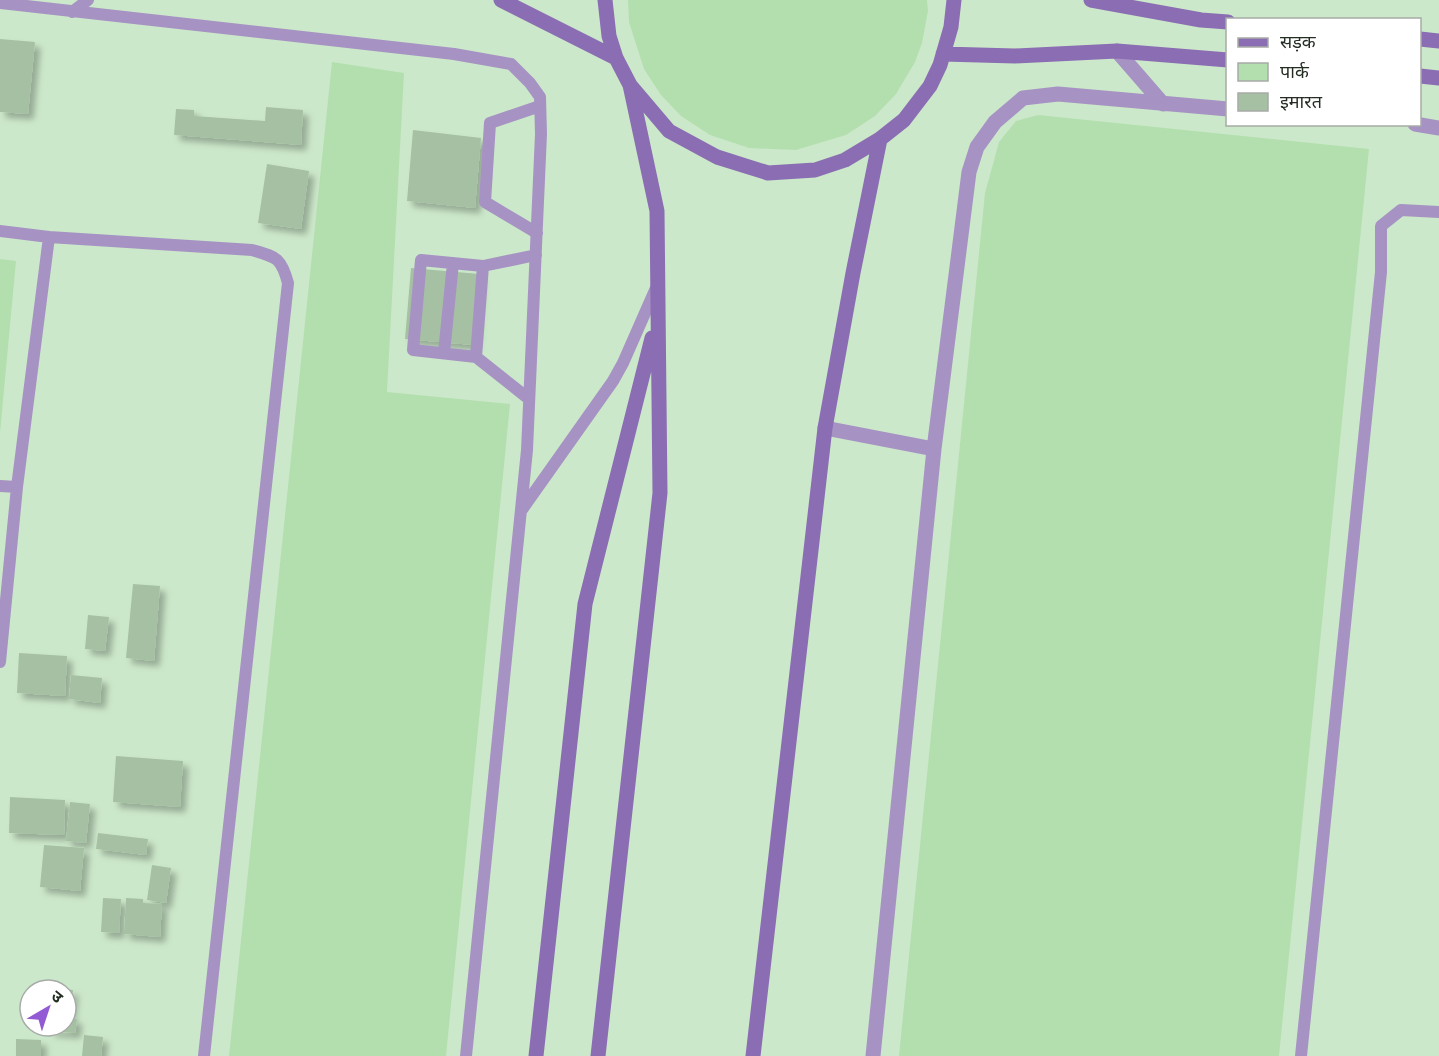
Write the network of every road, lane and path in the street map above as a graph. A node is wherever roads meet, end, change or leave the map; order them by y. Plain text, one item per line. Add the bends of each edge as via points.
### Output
1 (88, 0) edge
2 (501, 0) edge
3 (605, 0) edge
4 (954, 0) edge
5 (1091, 0) edge
6 (0, 3) edge
7 (72, 12) junction
8 (1226, 22) edge
9 (1421, 39) edge
10 (1439, 41) edge
11 (1117, 51) junction
12 (943, 54) junction
13 (616, 58) junction
14 (1226, 60) edge
15 (1421, 76) edge
16 (1439, 78) edge
17 (630, 85) junction
18 (1163, 104) junction
19 (540, 106) junction
20 (1226, 109) edge
21 (1421, 125) edge
22 (1439, 128) edge
23 (879, 140) junction
24 (1439, 212) edge
25 (0, 231) edge
26 (537, 233) junction
27 (49, 237) junction
28 (536, 255) junction
29 (453, 263) junction
30 (483, 266) junction
31 (658, 284) junction
32 (658, 315) junction
33 (444, 353) junction
34 (476, 357) junction
35 (529, 399) junction
36 (825, 429) junction
37 (934, 449) junction
38 (0, 486) edge
39 (18, 488) junction
40 (520, 512) junction
41 (0, 662) edge
42 (204, 1056) edge
43 (466, 1056) edge
44 (536, 1056) edge
45 (598, 1056) edge
46 (753, 1056) edge
47 (873, 1056) edge
48 (1301, 1056) edge

1 - 7 lane
2 - 13 main road
3 - 13 main road
4 - 12 main road
5 - 8 main road
6 - 7 lane
7 - 19 lane via 454,54 511,64 540,97
9 - 10 main road
11 - 12 main road via 1016,56
11 - 14 main road
11 - 18 street
12 - 23 main road via 930,87 904,120
13 - 17 main road
15 - 16 main road
17 - 23 main road via 669,131 717,157 768,173 815,170 845,160
17 - 31 main road via 657,211
18 - 20 street
18 - 37 street via 1058,94 1023,98 995,122 977,147 969,172
19 - 26 lane
19 - 26 lane via 490,123 485,202
21 - 22 street
23 - 36 main road
24 - 48 lane via 1401,210 1381,226 1381,273
25 - 27 lane
26 - 28 lane
27 - 39 lane
27 - 42 lane via 252,250 283,265 288,283
28 - 30 lane
28 - 35 lane
29 - 30 lane
29 - 33 lane
29 - 33 lane via 421,260 412,350
30 - 34 lane
31 - 32 main road
31 - 40 lane via 613,381
32 - 44 main road via 585,604
32 - 45 main road via 660,493
33 - 34 lane
34 - 35 lane
35 - 40 lane
36 - 37 street
36 - 46 main road
37 - 47 street
38 - 39 lane
39 - 41 lane
40 - 43 lane

